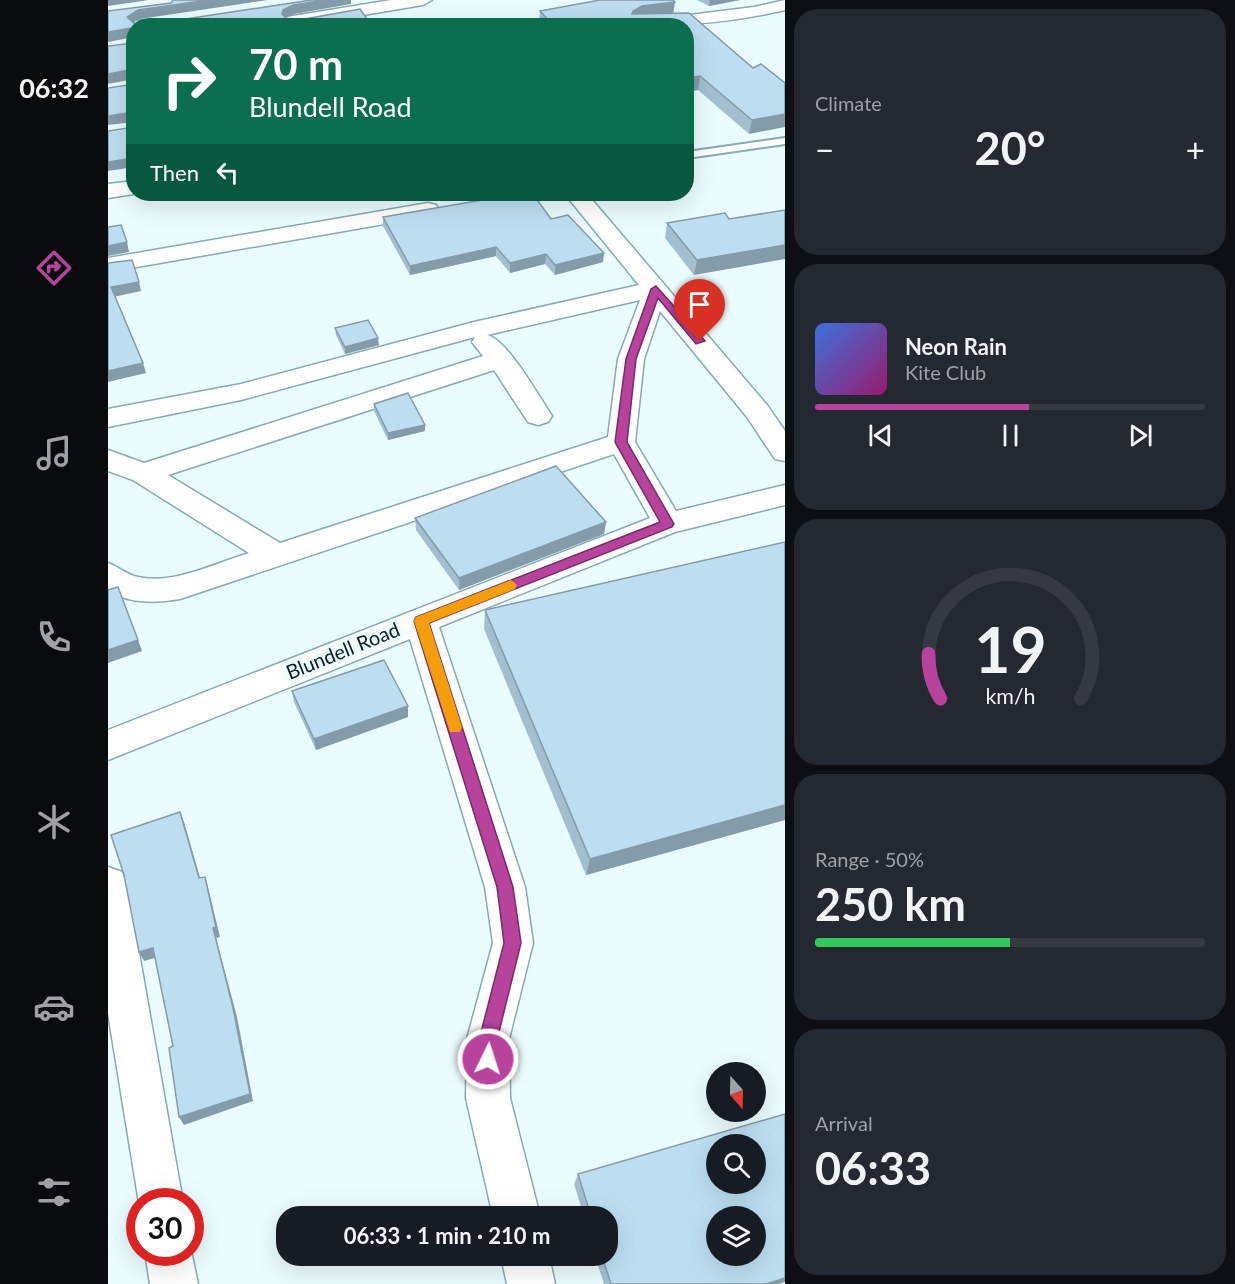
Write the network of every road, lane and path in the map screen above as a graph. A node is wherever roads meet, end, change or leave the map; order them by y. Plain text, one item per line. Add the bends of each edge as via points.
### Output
1 (320, 0) edge
2 (423, 0) edge
3 (736, 0) edge
4 (362, 5) edge
5 (642, 5) edge
6 (785, 5) edge
7 (253, 10) edge
8 (754, 12) junction
9 (300, 18) edge
10 (381, 18) edge
11 (664, 18) edge
12 (694, 18) edge
13 (785, 141) edge
14 (694, 154) edge
15 (126, 188) edge
16 (108, 191) edge
17 (582, 201) edge
18 (444, 207) edge
19 (108, 265) edge
20 (656, 289) junction
21 (474, 330) junction
22 (500, 359) junction
23 (757, 411) junction
24 (785, 415) edge
25 (537, 416) dead end
26 (108, 418) edge
27 (621, 442) junction
28 (785, 452) edge
29 (108, 460) edge
30 (143, 473) junction
31 (785, 495) edge
32 (668, 524) junction
33 (276, 555) junction
34 (108, 575) edge
35 (421, 621) junction
36 (108, 745) edge
37 (108, 885) edge
38 (158, 1188) edge
39 (514, 1206) edge
40 (171, 1266) edge
41 (527, 1266) edge
42 (174, 1284) edge
43 (531, 1284) edge

1 - 7 street
2 - 4 street
3 - 8 street
4 - 9 street
4 - 10 street
5 - 11 street
6 - 8 street
8 - 12 street
13 - 14 lane
15 - 16 street
17 - 20 street
18 - 19 street
20 - 21 street
20 - 23 street
20 - 27 street via 631,359
21 - 22 street
21 - 26 street via 241,392
22 - 25 street
22 - 30 street
23 - 24 street
23 - 28 street
27 - 32 street
27 - 33 street
29 - 30 street
30 - 33 street
31 - 32 street, Blundell Road
32 - 35 street, Blundell Road
33 - 34 street via 180,587 152,592 120,585
35 - 36 street, Blundell Road
35 - 39 street via 505,887 513,943 488,1040 488,1098
37 - 38 street
40 - 42 street
41 - 43 street

